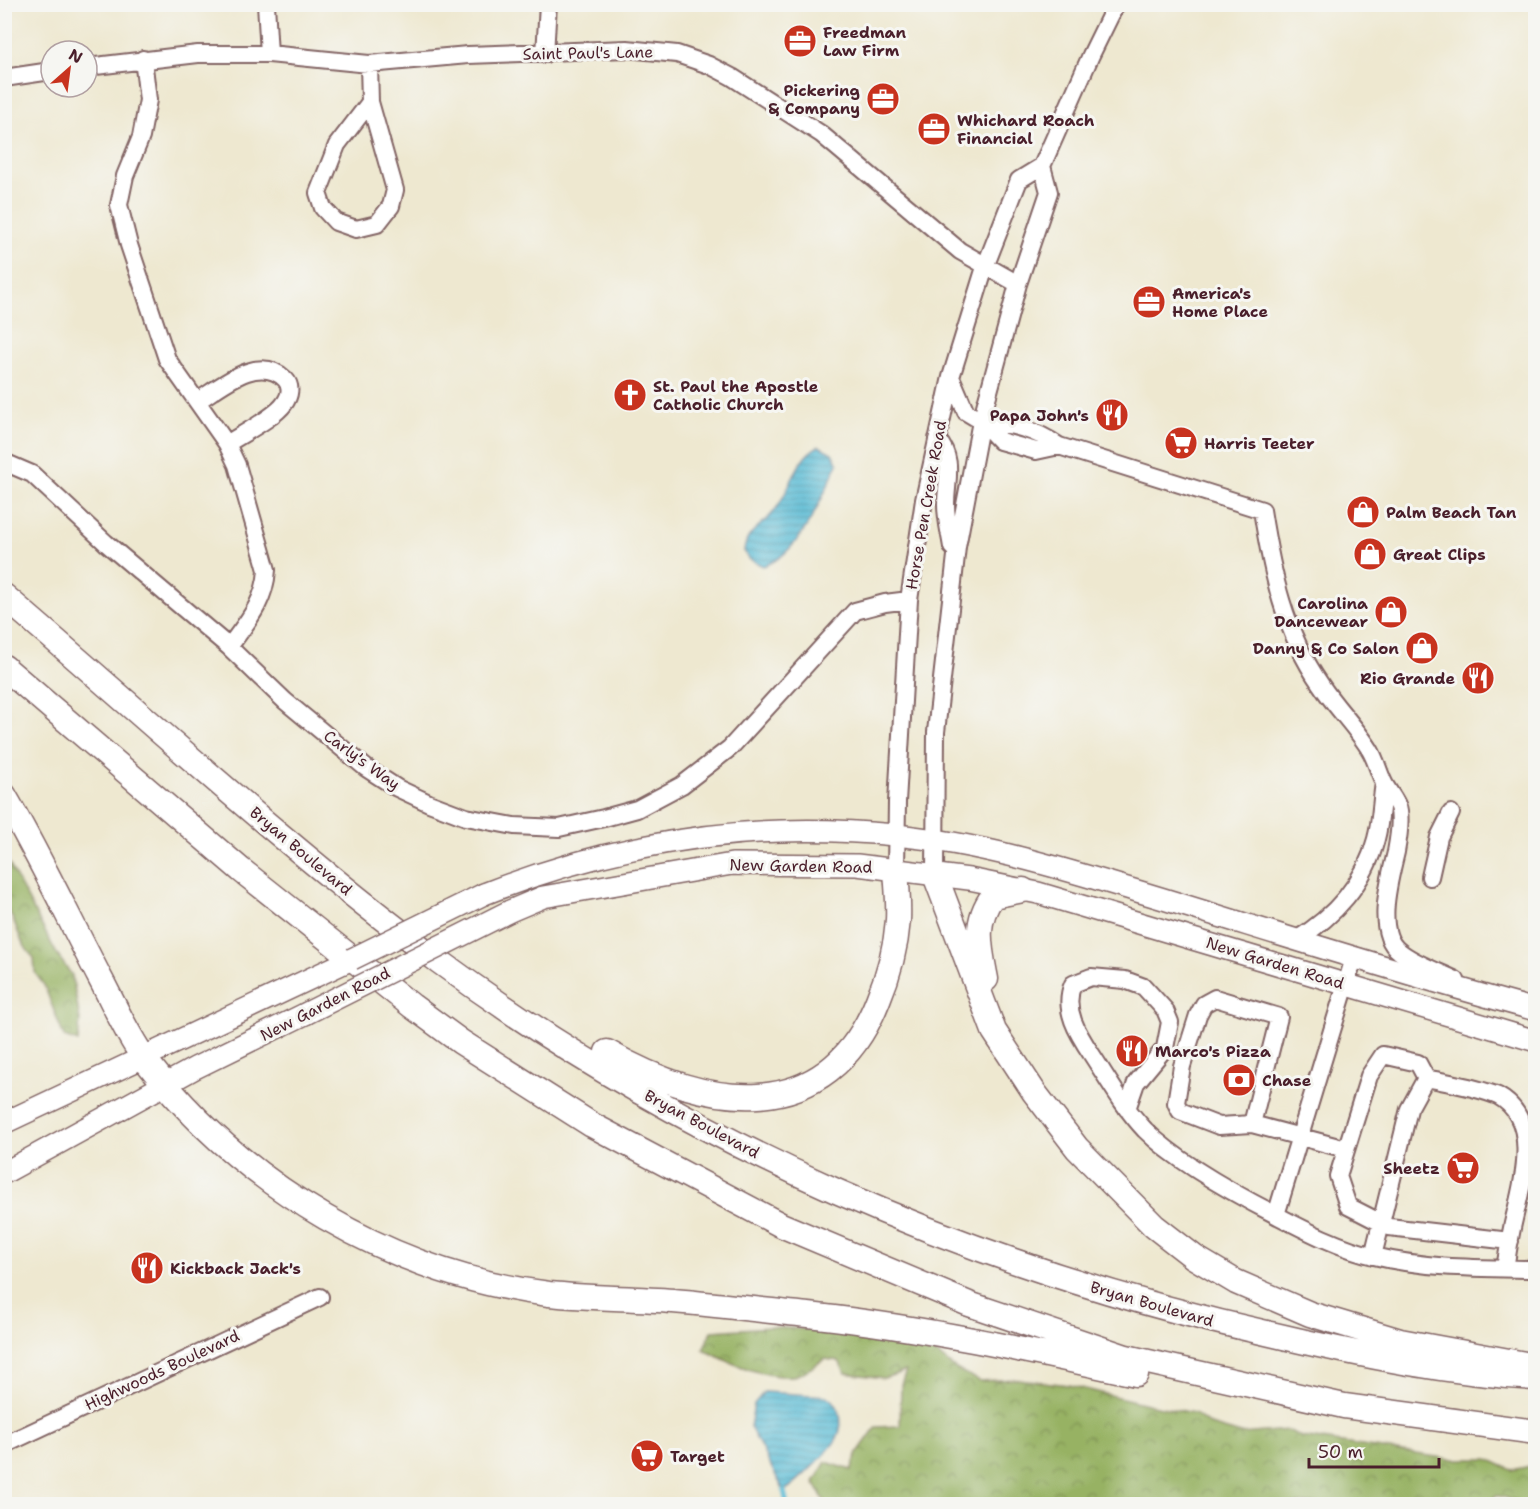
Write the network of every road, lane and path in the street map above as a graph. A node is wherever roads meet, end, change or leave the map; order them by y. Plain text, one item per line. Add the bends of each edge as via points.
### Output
1 (266, 4) edge
2 (548, 4) edge
3 (1116, 4) edge
4 (269, 54) junction
5 (545, 54) junction
6 (143, 59) junction
7 (369, 64) junction
8 (99, 65) edge
9 (39, 74) edge
10 (4, 78) edge
11 (370, 102) junction
12 (1042, 166) junction
13 (985, 267) junction
14 (1018, 284) junction
15 (951, 377) junction
16 (198, 401) junction
17 (981, 421) junction
18 (937, 439) junction
19 (227, 444) junction
20 (4, 462) edge
21 (955, 564) junction
22 (4, 596) edge
23 (909, 600) junction
24 (229, 647) junction
25 (4, 667) edge
26 (1384, 783) junction
27 (4, 795) edge
28 (1451, 813) dead end
29 (896, 835) junction
30 (934, 840) junction
31 (896, 870) junction
32 (935, 875) junction
33 (1430, 877) dead end
34 (1023, 890) junction
35 (1296, 940) junction
36 (1354, 958) junction
37 (440, 962) junction
38 (1346, 984) junction
39 (1508, 1003) junction
40 (1536, 1010) edge
41 (987, 1011) junction
42 (1536, 1041) edge
43 (144, 1059) junction
44 (1426, 1078) junction
45 (166, 1085) junction
46 (1126, 1109) junction
47 (4, 1123) edge
48 (1252, 1124) junction
49 (1299, 1135) junction
50 (1346, 1149) junction
51 (4, 1173) edge
52 (1276, 1215) junction
53 (1383, 1223) junction
54 (1510, 1241) junction
55 (1372, 1256) junction
56 (1505, 1268) junction
57 (1536, 1269) edge
58 (320, 1297) dead end
59 (1536, 1366) edge
60 (1536, 1378) edge
61 (1344, 1406) junction
62 (1536, 1432) edge
63 (4, 1445) edge

1 - 4 street
2 - 5 street
3 - 12 street
4 - 6 street, Saint Paul's Lane
4 - 7 street, Saint Paul's Lane
5 - 7 street, Saint Paul's Lane
5 - 13 street, Saint Paul's Lane via 658,50 709,65 821,134 960,251
6 - 8 street, Saint Paul's Lane
6 - 16 street via 148,100 141,137 125,176 119,205 167,359
7 - 11 street
9 - 10 street
11 - 11 street via 337,146 318,192 323,208 336,222 356,229 377,224 392,206 395,190
12 - 13 street, Horse Pen Creek Road via 1019,180
12 - 14 street via 1049,192
13 - 14 street, Saint Paul's Lane
13 - 15 street, Horse Pen Creek Road
14 - 17 street
15 - 17 street via 966,412
15 - 18 street, Horse Pen Creek Road
16 - 19 street
16 - 19 street via 250,371 274,371 288,381 290,389 283,406
17 - 21 street
17 - 26 street via 1011,424 1043,435 1059,446 1262,510 1271,567 1285,618 1305,660 1372,753
18 - 21 street via 945,448 950,465 946,507
18 - 23 street, Horse Pen Creek Road
19 - 24 street via 237,465 267,570 266,588 257,608
20 - 24 street, Carly's Way via 32,474 106,543
21 - 30 street via 936,732
22 - 37 highway, Bryan Boulevard via 291,844
23 - 24 street, Carly's Way via 855,611 730,748 682,785 637,809 559,828 514,826 466,817 397,788 328,737
23 - 29 street, Horse Pen Creek Road
25 - 61 highway via 241,870 412,1006 510,1074 682,1175 781,1225 969,1304 1126,1357
26 - 35 street via 1376,839 1352,892 1330,916
26 - 39 street via 1399,808 1397,845 1388,884 1389,939 1397,951 1416,962
27 - 43 highway
28 - 33 street via 1439,837
29 - 30 main road, New Garden Road
29 - 31 street, Horse Pen Creek Road
29 - 43 main road, New Garden Road, bridge via 752,831 686,838 597,855 484,894
30 - 32 street
30 - 35 main road, New Garden Road via 1085,875
31 - 32 main road, New Garden Road
31 - 37 highway via 898,921 885,983 867,1028 853,1049 822,1075 778,1093 722,1096 662,1080
31 - 45 main road, New Garden Road, bridge via 857,865 732,864 543,897
32 - 34 main road, New Garden Road
32 - 41 highway
34 - 38 main road, New Garden Road
34 - 41 highway via 993,896 982,914 978,931 987,983
35 - 36 main road, New Garden Road
36 - 38 street
36 - 39 main road, New Garden Road
37 - 60 highway, Bryan Boulevard via 527,1022 737,1144 811,1180 973,1247 1126,1298 1224,1324 1407,1362 1502,1377
38 - 42 main road, New Garden Road
38 - 49 street
39 - 40 main road, New Garden Road
41 - 59 highway via 994,1031 1034,1092 1077,1148 1154,1226 1194,1257 1269,1297 1353,1328 1400,1341
43 - 45 highway
43 - 47 main road, New Garden Road
44 - 50 street via 1418,1063 1383,1055 1369,1076
44 - 53 street via 1409,1109
44 - 54 street via 1497,1096 1514,1106 1526,1121 1529,1160
45 - 51 main road, New Garden Road
45 - 61 highway via 206,1126 282,1191 393,1250 481,1279 548,1293 699,1304 963,1336 1179,1384
46 - 46 street via 1136,1083 1166,1048 1170,1023 1165,1010 1144,987 1125,980 1091,977 1072,984 1068,1007 1082,1040
46 - 52 street via 1147,1132 1180,1157
48 - 48 street via 1279,1017 1215,998 1204,1004 1198,1015 1176,1103 1180,1111 1220,1126
48 - 49 street
49 - 50 street
49 - 52 street
50 - 53 street via 1338,1176 1348,1206
52 - 55 street via 1322,1239
53 - 54 street via 1389,1227
53 - 55 street
54 - 56 street
55 - 56 street
56 - 57 street
58 - 63 street, Highwoods Boulevard
61 - 62 highway

